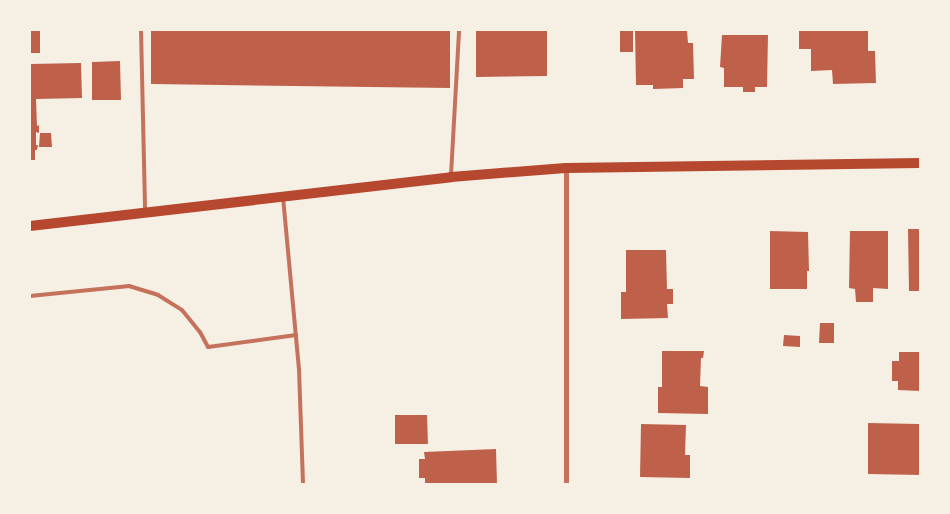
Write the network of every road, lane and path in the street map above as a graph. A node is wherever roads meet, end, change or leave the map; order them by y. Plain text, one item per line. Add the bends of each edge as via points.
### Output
1 (141, 30) edge
2 (459, 30) edge
3 (920, 163) edge
4 (566, 168) junction
5 (451, 177) junction
6 (283, 198) junction
7 (145, 214) junction
8 (30, 226) edge
9 (30, 296) edge
10 (296, 336) junction
11 (302, 484) edge
12 (566, 484) edge

1 - 7 lane
2 - 5 lane
3 - 4 main road
4 - 5 main road
4 - 12 street
5 - 6 main road
6 - 7 main road
6 - 10 lane
7 - 8 main road
9 - 10 lane via 129,286 158,295 182,310 208,347
10 - 11 lane

